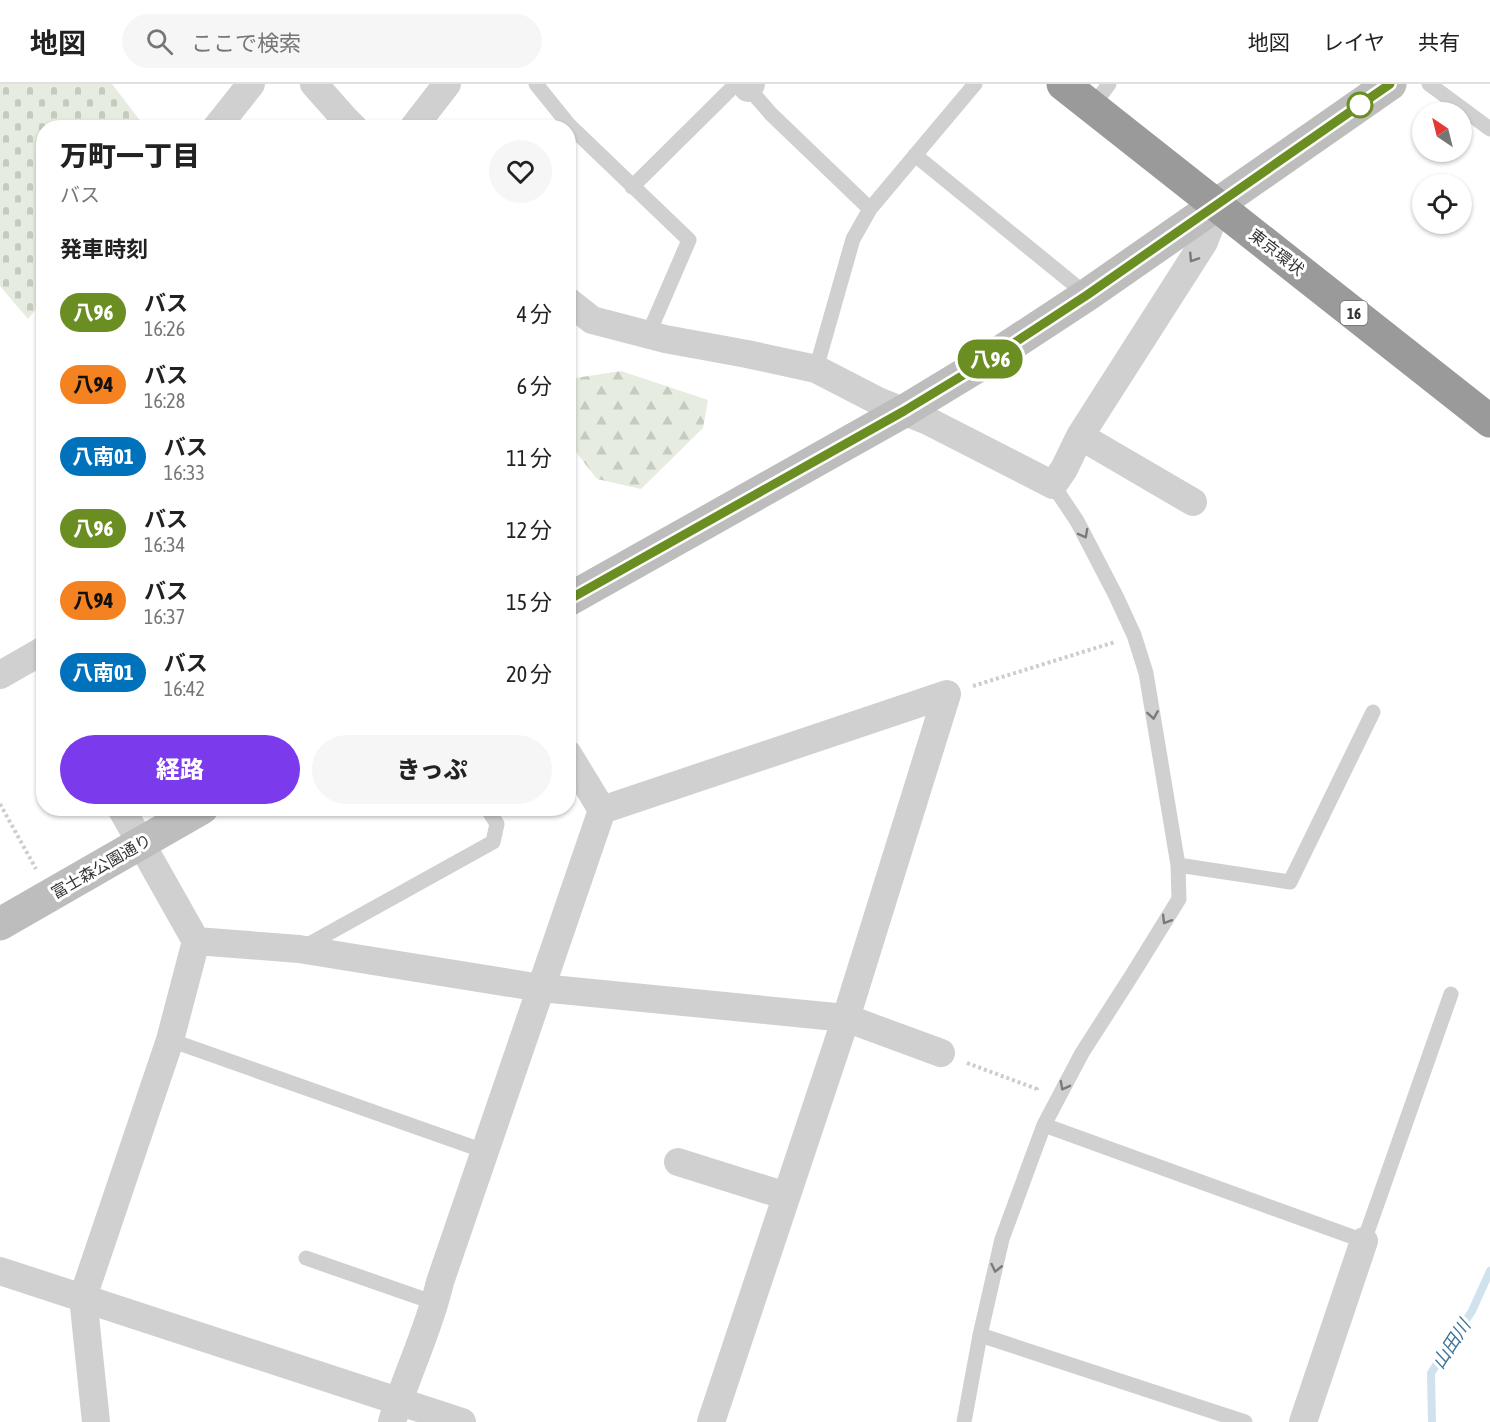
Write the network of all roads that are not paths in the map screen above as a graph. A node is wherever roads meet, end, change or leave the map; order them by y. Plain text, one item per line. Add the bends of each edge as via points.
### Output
1 (251, 84) edge
2 (314, 84) edge
3 (447, 84) edge
4 (536, 84) edge
5 (975, 84) edge
6 (1063, 84) edge
7 (1390, 84) edge
8 (1429, 84) edge
9 (745, 85) edge
10 (1363, 93) edge
11 (1101, 95) edge
12 (222, 120) edge
13 (346, 120) edge
14 (418, 120) edge
15 (565, 120) edge
16 (1490, 129) edge
17 (576, 132) edge
18 (915, 155) junction
19 (632, 187) junction
20 (1218, 205) junction
21 (870, 209) junction
22 (1087, 295) junction
23 (576, 307) edge
24 (648, 335) junction
25 (816, 369) junction
26 (904, 411) junction
27 (1490, 421) edge
28 (1080, 436) junction
29 (1053, 485) junction
30 (1193, 502) dead end
31 (576, 596) edge
32 (36, 662) edge
33 (0, 675) edge
34 (1373, 712) dead end
35 (576, 767) edge
36 (602, 810) junction
37 (125, 816) edge
38 (187, 816) edge
39 (492, 816) edge
40 (141, 843) junction
41 (1178, 865) junction
42 (0, 924) edge
43 (196, 941) junction
44 (299, 949) junction
45 (541, 988) junction
46 (1451, 994) dead end
47 (846, 1017) junction
48 (170, 1040) junction
49 (941, 1053) road end
50 (1044, 1125) junction
51 (484, 1151) junction
52 (678, 1162) dead end
53 (786, 1196) junction
54 (1364, 1241) junction
55 (306, 1258) dead end
56 (0, 1271) edge
57 (83, 1297) junction
58 (435, 1303) junction
59 (980, 1335) junction
60 (395, 1412) edge
61 (96, 1422) edge
62 (462, 1422) edge
63 (711, 1422) edge
64 (964, 1422) edge
65 (1245, 1422) edge
66 (1303, 1422) edge

1 - 12 street
2 - 13 street
3 - 14 street
4 - 15 lane
5 - 18 lane
6 - 11 highway, 東京環状 / 16
7 - 10 street
8 - 16 lane
9 - 19 lane
9 - 21 lane
10 - 20 street
11 - 20 highway, 東京環状 / 16
17 - 19 lane
18 - 21 lane
18 - 22 lane
19 - 24 lane via 688,240
20 - 22 street
20 - 27 highway, 東京環状 / 16
20 -> 28 street via 1204,242
21 - 25 lane via 853,239
22 - 26 street
23 - 24 street via 592,320
24 - 25 street
25 - 26 street
26 - 29 street
26 - 31 street
28 - 29 street
28 - 30 street
29 -> 41 lane via 1077,521 1134,636 1146,673
32 - 33 street
34 - 41 lane via 1290,882
35 - 36 street
36 - 45 street
36 - 47 street via 946,694
37 - 40 street
38 - 40 street, 富士森公園通り
39 - 44 lane via 496,824 494,842
40 - 42 street, 富士森公園通り
40 - 43 street
41 -> 50 lane via 1179,899 1082,1053
43 - 44 street
43 - 48 street
44 - 45 street
45 - 47 street
45 - 51 street
46 - 54 lane
47 - 49 street
47 - 53 street
48 - 51 lane
48 - 57 street
50 - 54 lane
50 -> 59 lane via 1002,1239
51 - 58 street
52 - 53 street
53 - 63 street
54 - 66 street
55 - 58 lane
56 - 57 street
57 - 60 street
57 - 61 street
58 - 60 street
59 - 64 lane
59 - 65 lane
60 - 62 street

